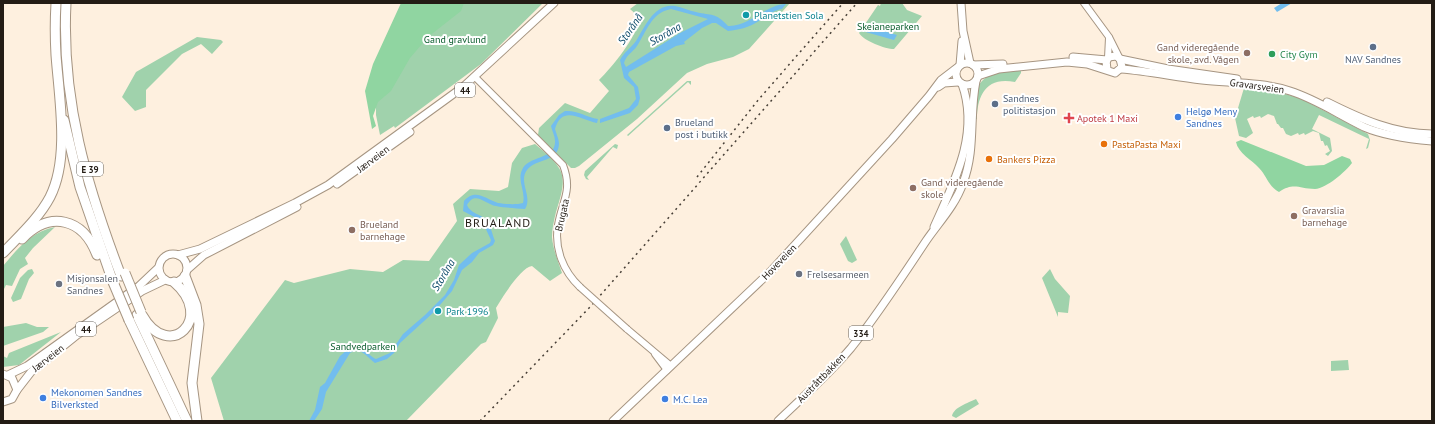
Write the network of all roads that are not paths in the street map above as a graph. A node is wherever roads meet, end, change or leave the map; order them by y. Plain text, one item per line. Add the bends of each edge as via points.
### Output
1 (56, 3) edge
2 (66, 3) edge
3 (554, 3) edge
4 (961, 3) edge
5 (1086, 5) edge
6 (963, 31) junction
7 (1109, 37) junction
8 (1120, 58) junction
9 (1107, 59) junction
10 (972, 64) junction
11 (959, 66) junction
12 (1107, 69) junction
13 (1121, 69) junction
14 (476, 78) junction
15 (977, 79) junction
16 (960, 83) junction
17 (59, 87) junction
18 (933, 91) junction
19 (1432, 134) edge
20 (1432, 141) edge
21 (931, 234) junction
22 (3, 253) edge
23 (178, 254) junction
24 (3, 261) edge
25 (158, 268) junction
26 (186, 273) junction
27 (170, 281) junction
28 (113, 282) junction
29 (139, 314) junction
30 (669, 368) junction
31 (6, 375) edge
32 (17, 390) junction
33 (3, 402) edge
34 (176, 421) edge
35 (187, 421) edge
36 (197, 421) edge
37 (613, 421) edge
38 (778, 421) edge

1 - 17 highway, E 39
2 - 29 highway, E 39 via 66,61 79,151 96,206
3 - 14 main road, Jærveien / 44 via 509,52
4 - 6 main road, 334
5 - 7 street
6 - 10 main road, 334 via 968,58
6 - 11 main road, 334
7 - 8 street
7 - 9 street
8 - 9 main road via 1113,56
8 - 13 main road
8 - 19 main road, Gravarsveien via 1168,69 1286,87 1314,96 1382,126 1413,133
9 - 10 main road via 1067,58 992,65
9 - 12 main road
10 - 11 main road
10 - 15 main road, 334 via 978,72
11 - 16 main road, 334 via 956,77
11 - 18 main road, Hoveveien via 941,80
12 - 13 main road via 1113,73
12 - 15 main road via 1078,62 1050,62 999,69
13 - 20 main road, Gravarsveien via 1282,89 1316,101 1376,131 1408,139
14 - 23 main road, Jærveien / 44 via 323,188 200,249
14 - 26 main road, Jærveien / 44 via 344,180 297,208 204,255
14 - 30 street, Brugata, bridge via 563,166 568,177 567,192 558,224 557,244 566,269 580,287 654,351
15 - 16 main road via 972,84
15 - 21 main road, Austråttbakken / 334 via 972,98 972,141 968,168 955,201 943,221
16 - 18 main road, Hoveveien via 944,83
16 - 21 main road, Austråttbakken / 334 via 967,98 964,152 955,184
17 - 22 highway, E 39 via 60,157 54,186 43,208
17 - 28 highway, E 39 via 80,187
18 - 30 main road, Hoveveien via 770,272
21 - 38 main road, Austråttbakken / 334 via 851,348
23 - 25 main road, 44 via 165,256
23 - 26 main road via 185,260
24 - 28 highway, E 39 via 35,228 53,221 63,221 74,225 86,236 104,273
25 - 27 main road via 159,273
25 - 31 main road, Jærveien / 44 via 139,286 27,366
26 - 27 main road, 44
26 - 36 highway via 200,324 192,383
27 - 29 highway, E 39 via 183,292 191,308 191,318 186,328 174,336 161,335 150,328
27 - 32 main road, Jærveien / 44 via 142,291 77,335 31,372
28 - 34 highway, E 39, bridge
29 - 35 highway, E 39
30 - 37 main road, Hoveveien
31 - 32 main road, 44 via 15,381
32 - 33 main road, 44 via 12,399

